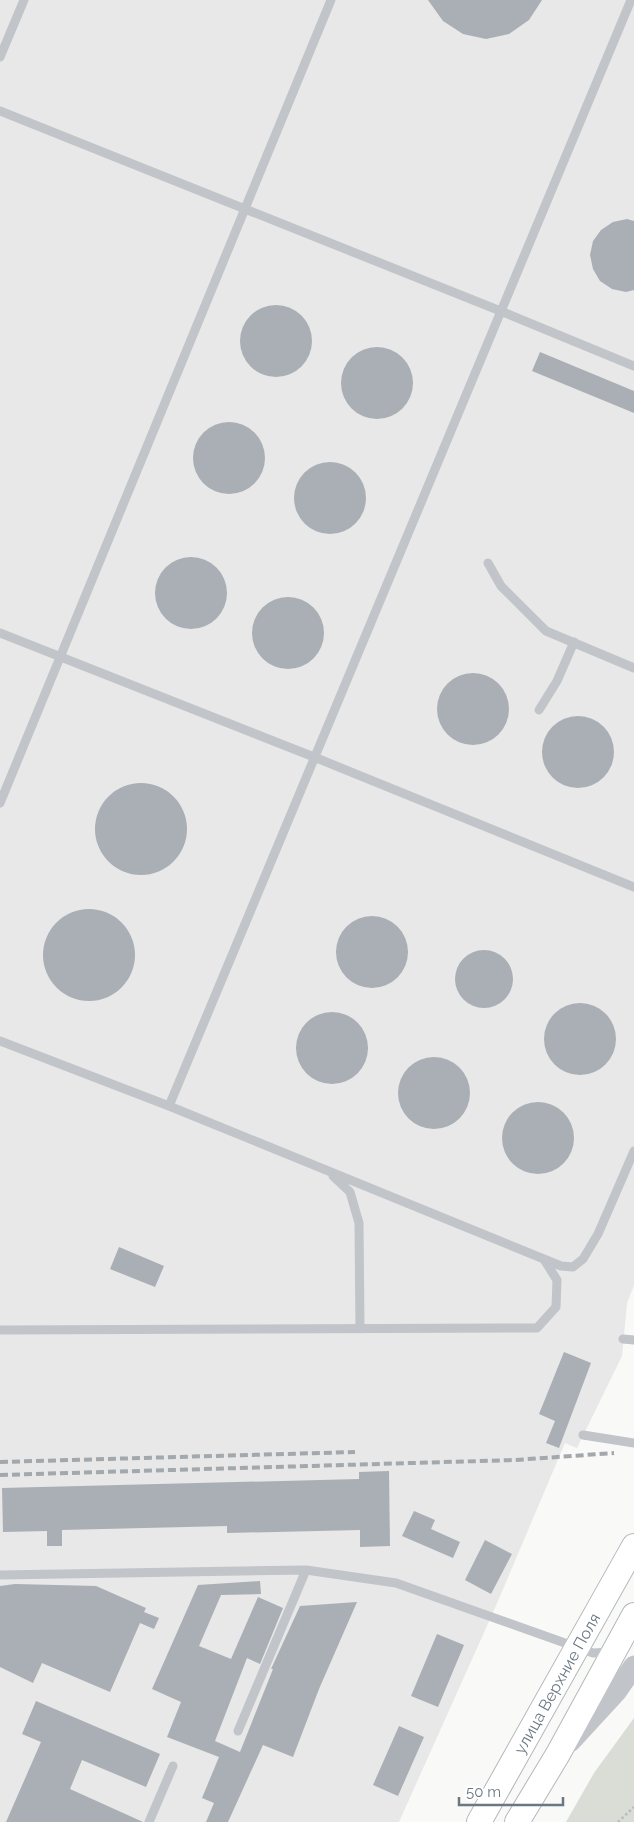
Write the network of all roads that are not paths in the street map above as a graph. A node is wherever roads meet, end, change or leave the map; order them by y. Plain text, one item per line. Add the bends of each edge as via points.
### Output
1 (24, 0) edge
2 (330, 0) edge
3 (631, 0) edge
4 (0, 57) edge
5 (0, 111) edge
6 (244, 210) junction
7 (502, 312) junction
8 (634, 366) edge
9 (488, 563) dead end
10 (0, 633) edge
11 (574, 642) junction
12 (60, 657) junction
13 (634, 668) edge
14 (538, 710) dead end
15 (314, 757) junction
16 (0, 803) edge
17 (634, 887) edge
18 (0, 1041) edge
19 (169, 1106) junction
20 (634, 1152) edge
21 (329, 1172) junction
22 (545, 1261) junction
23 (360, 1329) junction
24 (0, 1330) edge
25 (623, 1339) dead end
26 (634, 1340) edge
27 (583, 1435) dead end
28 (634, 1443) edge
29 (634, 1546) edge
30 (306, 1570) junction
31 (0, 1575) edge
32 (634, 1615) edge
33 (576, 1647) junction
34 (614, 1652) junction
35 (634, 1666) edge
36 (238, 1731) dead end
37 (558, 1754) junction
38 (173, 1766) dead end
39 (149, 1822) edge
40 (479, 1822) edge
41 (517, 1822) edge

1 - 4 lane
2 - 6 lane
3 - 7 lane
5 - 6 lane
6 - 7 lane
6 - 12 lane
7 - 8 lane
7 - 15 lane
9 - 11 lane via 501,586 546,630
10 - 12 lane
11 - 13 lane
11 - 14 lane via 557,682
12 - 15 lane
12 - 16 lane
15 - 17 lane
15 - 19 lane
18 - 19 lane
19 - 21 lane
20 - 22 lane via 598,1234 583,1259 573,1267
21 - 22 lane
21 - 23 lane via 350,1192 359,1223
22 - 23 lane via 557,1280 556,1306 537,1328
23 - 24 lane
25 - 26 lane
27 - 28 lane
29 - 33 main road, улица Верхние Поля
30 - 31 lane
30 - 33 lane via 396,1584
30 - 36 lane
32 - 34 main road
33 - 34 lane via 593,1653
33 - 40 main road, улица Верхние Поля
34 - 37 main road
35 - 37 street via 616,1692
37 - 41 main road
38 - 39 lane

